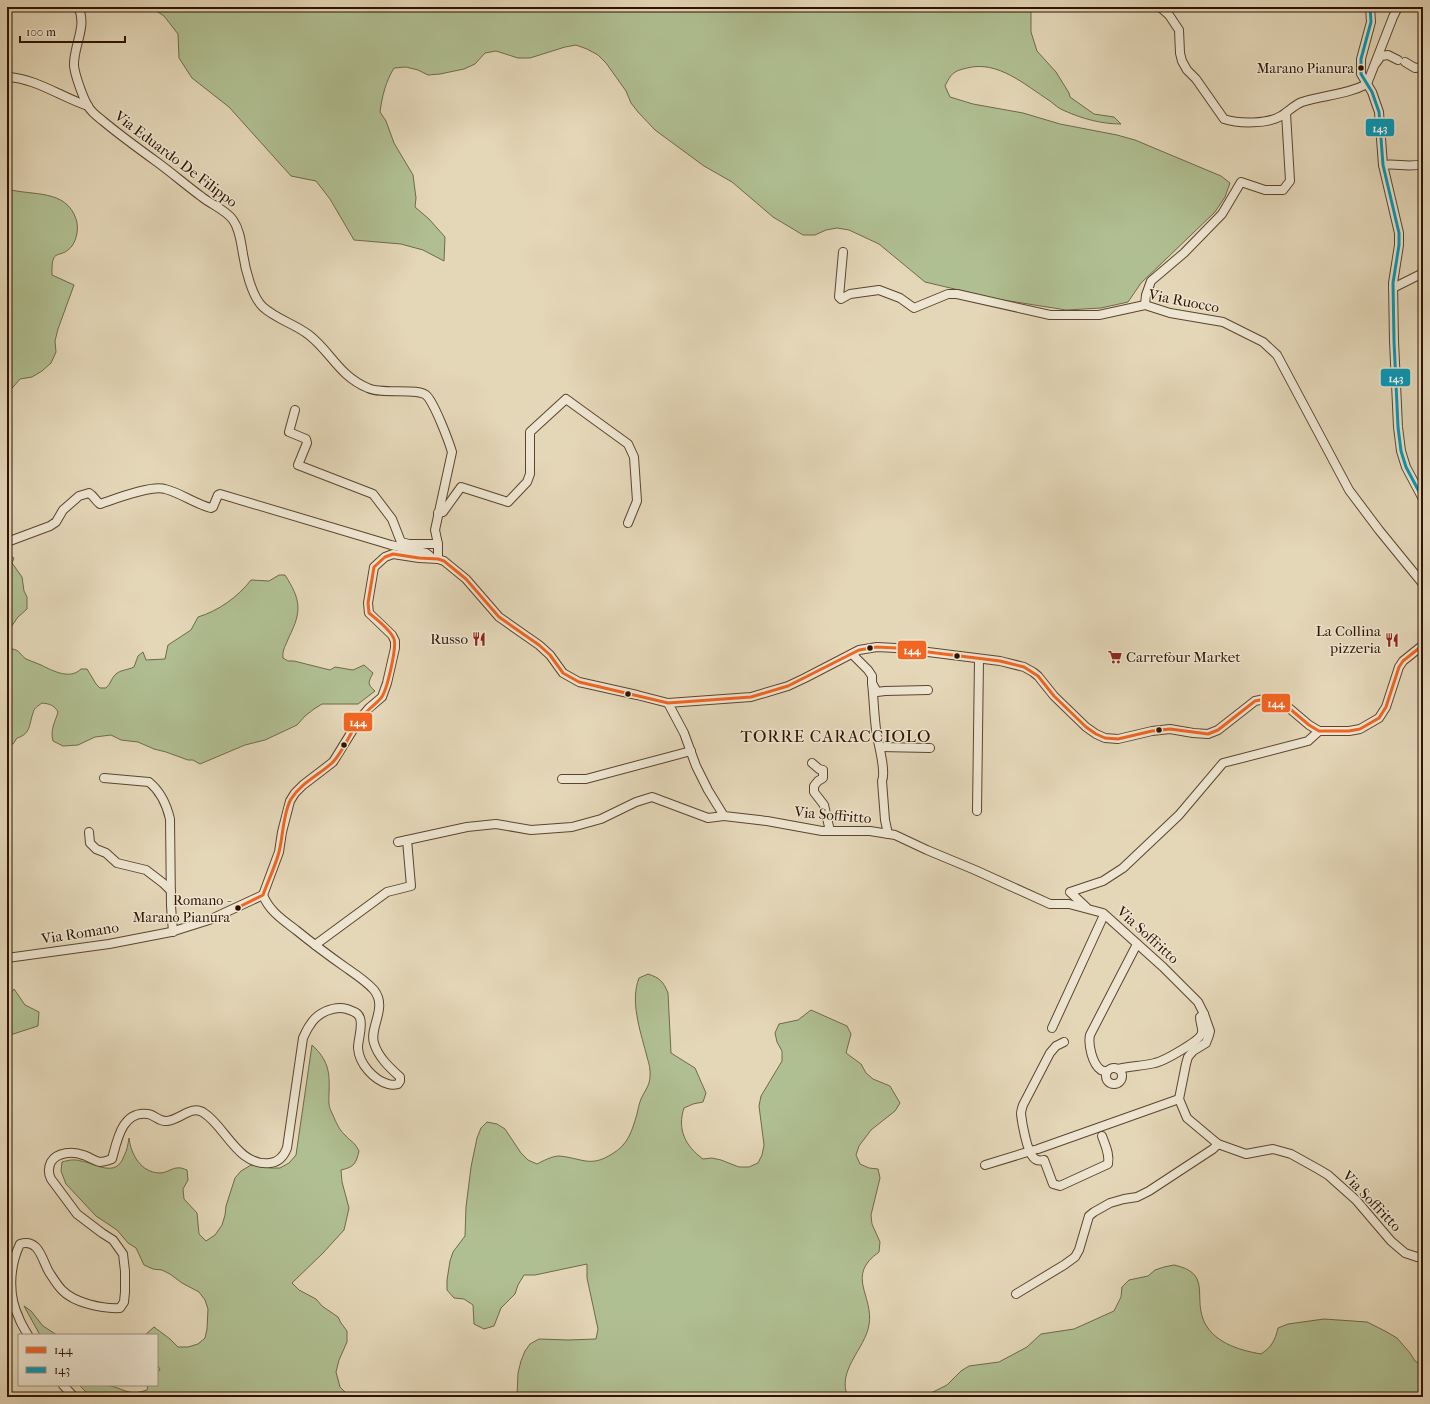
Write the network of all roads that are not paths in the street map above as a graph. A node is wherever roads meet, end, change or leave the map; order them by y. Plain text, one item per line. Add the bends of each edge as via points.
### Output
1 (78, 7) edge
2 (1160, 7) edge
3 (1370, 7) edge
4 (1398, 7) edge
5 (1374, 65) junction
6 (1423, 67) edge
7 (7, 77) edge
8 (1367, 84) junction
9 (88, 106) junction
10 (1286, 113) junction
11 (1423, 164) edge
12 (1383, 165) junction
13 (843, 252) dead end
14 (1423, 273) edge
15 (1393, 288) junction
16 (1145, 305) junction
17 (295, 410) dead end
18 (1423, 499) edge
19 (438, 513) junction
20 (628, 523) dead end
21 (7, 542) edge
22 (438, 544) junction
23 (435, 558) junction
24 (1423, 584) edge
25 (1423, 645) edge
26 (852, 654) junction
27 (979, 658) junction
28 (872, 683) junction
29 (928, 690) dead end
30 (668, 703) junction
31 (1319, 731) junction
32 (880, 747) junction
33 (930, 748) dead end
34 (691, 751) junction
35 (812, 763) dead end
36 (104, 778) dead end
37 (562, 779) dead end
38 (977, 811) dead end
39 (724, 816) junction
40 (830, 831) junction
41 (89, 832) dead end
42 (888, 834) junction
43 (407, 840) junction
44 (398, 842) dead end
45 (170, 891) junction
46 (263, 895) junction
47 (1086, 908) junction
48 (1104, 915) junction
49 (173, 932) junction
50 (1137, 944) junction
51 (315, 945) junction
52 (7, 958) edge
53 (1204, 1014) junction
54 (1052, 1028) dead end
55 (1064, 1042) dead end
56 (1118, 1069) junction
57 (1107, 1072) junction
58 (1179, 1099) junction
59 (1102, 1136) dead end
60 (1218, 1144) junction
61 (1034, 1150) junction
62 (985, 1166) dead end
63 (1423, 1256) edge
64 (9, 1288) edge
65 (1016, 1294) dead end
66 (27, 1334) edge
67 (64, 1386) edge
68 (74, 1397) edge

1 - 9 street, Via Eduardo De Filippo via 82,20 74,66
2 - 10 street via 1179,30 1180,53 1187,70 1224,119 1241,122 1273,120
3 - 8 street via 1371,22 1361,59 1361,74
4 - 5 street
5 - 6 street via 1381,56 1388,55 1415,68
5 - 8 street
7 - 9 street via 29,81
8 - 10 street via 1347,92 1301,103
8 - 12 street via 1379,112
9 - 19 street, Via Eduardo De Filippo via 115,131 229,216 237,228 254,294 261,306 270,314 310,336 348,377 358,384 370,390 417,392 426,395 446,434 452,452
10 - 16 street via 1290,181 1283,190 1264,190 1241,182 1222,214 1184,253 1151,281
11 - 12 street via 1412,167
12 - 15 street via 1399,234
13 - 16 street, Via Ruocco via 839,297 841,299 850,294 879,290 900,298 914,308 948,294 957,294 1050,315 1099,315
14 - 15 street
15 - 18 street via 1401,451 1406,468
16 - 24 street, Via Ruocco via 1170,313 1223,322 1263,342 1277,355 1349,490
17 - 22 street via 289,432 306,439 307,443 298,465 373,494 392,519 401,542
19 - 20 street via 444,512 461,487 508,502 527,482 530,474 530,432 566,399 628,444 634,457 637,501
19 - 22 street, Via Eduardo De Filippo via 435,530
21 - 23 street via 50,526 56,522 63,510 82,495 89,493 100,504 161,488 211,508 220,494 426,553
22 - 23 street, Via Eduardo De Filippo
23 - 30 street via 454,568 499,617 550,655 563,673 571,679
23 - 46 street via 393,554 384,557 374,567 368,603 369,613 392,635 396,648 387,683 382,697 359,720 334,762 303,785 290,801 279,852
25 - 31 street via 1399,667 1386,707 1379,718 1360,729
26 - 27 street via 864,648 877,647
26 - 28 street via 868,670 872,676
26 - 30 street via 788,686 751,697
27 - 31 street via 1000,661 1034,672 1086,727 1105,738 1170,730 1208,734 1218,730 1255,701 1264,699 1289,708
27 - 38 street
28 - 29 street via 877,692
28 - 32 street
30 - 34 street
31 - 47 street via 1308,740 1223,764 1179,815 1123,868 1102,881 1070,892
32 - 33 street
32 - 42 street
34 - 37 street via 586,779
34 - 39 street via 708,790
35 - 40 street via 823,770 823,778 814,786 814,792 824,805
36 - 45 street via 149,782 159,792 169,811 170,819
39 - 40 street, Via Soffritto
39 - 43 street, Via Soffritto via 708,818 652,797 601,819 572,827 531,830 496,824 467,827
40 - 42 street, Via Soffritto via 870,831
41 - 45 street via 90,843 96,849 106,853 117,863 146,870
42 - 47 street, Via Soffritto via 1050,904 1070,904
43 - 44 street, Via Soffritto
43 - 51 street via 411,886 386,892
45 - 49 street
46 - 49 street, Via Romano via 225,914
46 - 51 street via 266,904 280,919
47 - 48 street, Via Soffritto
48 - 50 street, Via Soffritto
48 - 54 street
49 - 52 street, Via Romano via 110,944
50 - 53 street, Via Soffritto via 1198,1002
50 - 57 street via 1090,1035 1095,1061 1100,1070
51 - 64 street via 374,991 379,1001 374,1042 378,1053 400,1077 398,1084 389,1085 374,1076 363,1064 358,1050 361,1024 356,1012 345,1008 326,1011 310,1024 303,1038 287,1148 283,1157 274,1162 266,1163 245,1156 236,1149 210,1117 195,1110 168,1121 146,1114 134,1116 126,1121 120,1132 112,1159 100,1162 82,1154 66,1153 52,1160 48,1174 77,1214 113,1240 122,1254 125,1292 124,1302 120,1308 96,1306 70,1297 61,1290 33,1244 26,1242 20,1244 16,1252
53 - 56 street via 1200,1017 1200,1038 1164,1060
53 - 58 street, Via Soffritto via 1209,1035 1206,1043 1188,1057
55 - 61 street via 1050,1053 1020,1112
56 - 57 street via 1113,1068
56 - 57 street via 1121,1078 1116,1083 1109,1081
58 - 60 street, Via Soffritto via 1187,1118
58 - 61 street
59 - 61 street via 1108,1153 1108,1164 1060,1186 1053,1184 1044,1160 1034,1158
60 - 63 street, Via Soffritto via 1246,1154 1273,1150 1291,1154 1328,1176 1356,1200 1391,1241 1405,1253
60 - 65 street via 1149,1191 1137,1197 1110,1203 1094,1212 1089,1216 1075,1257
61 - 62 street
64 - 66 street
67 - 68 street

